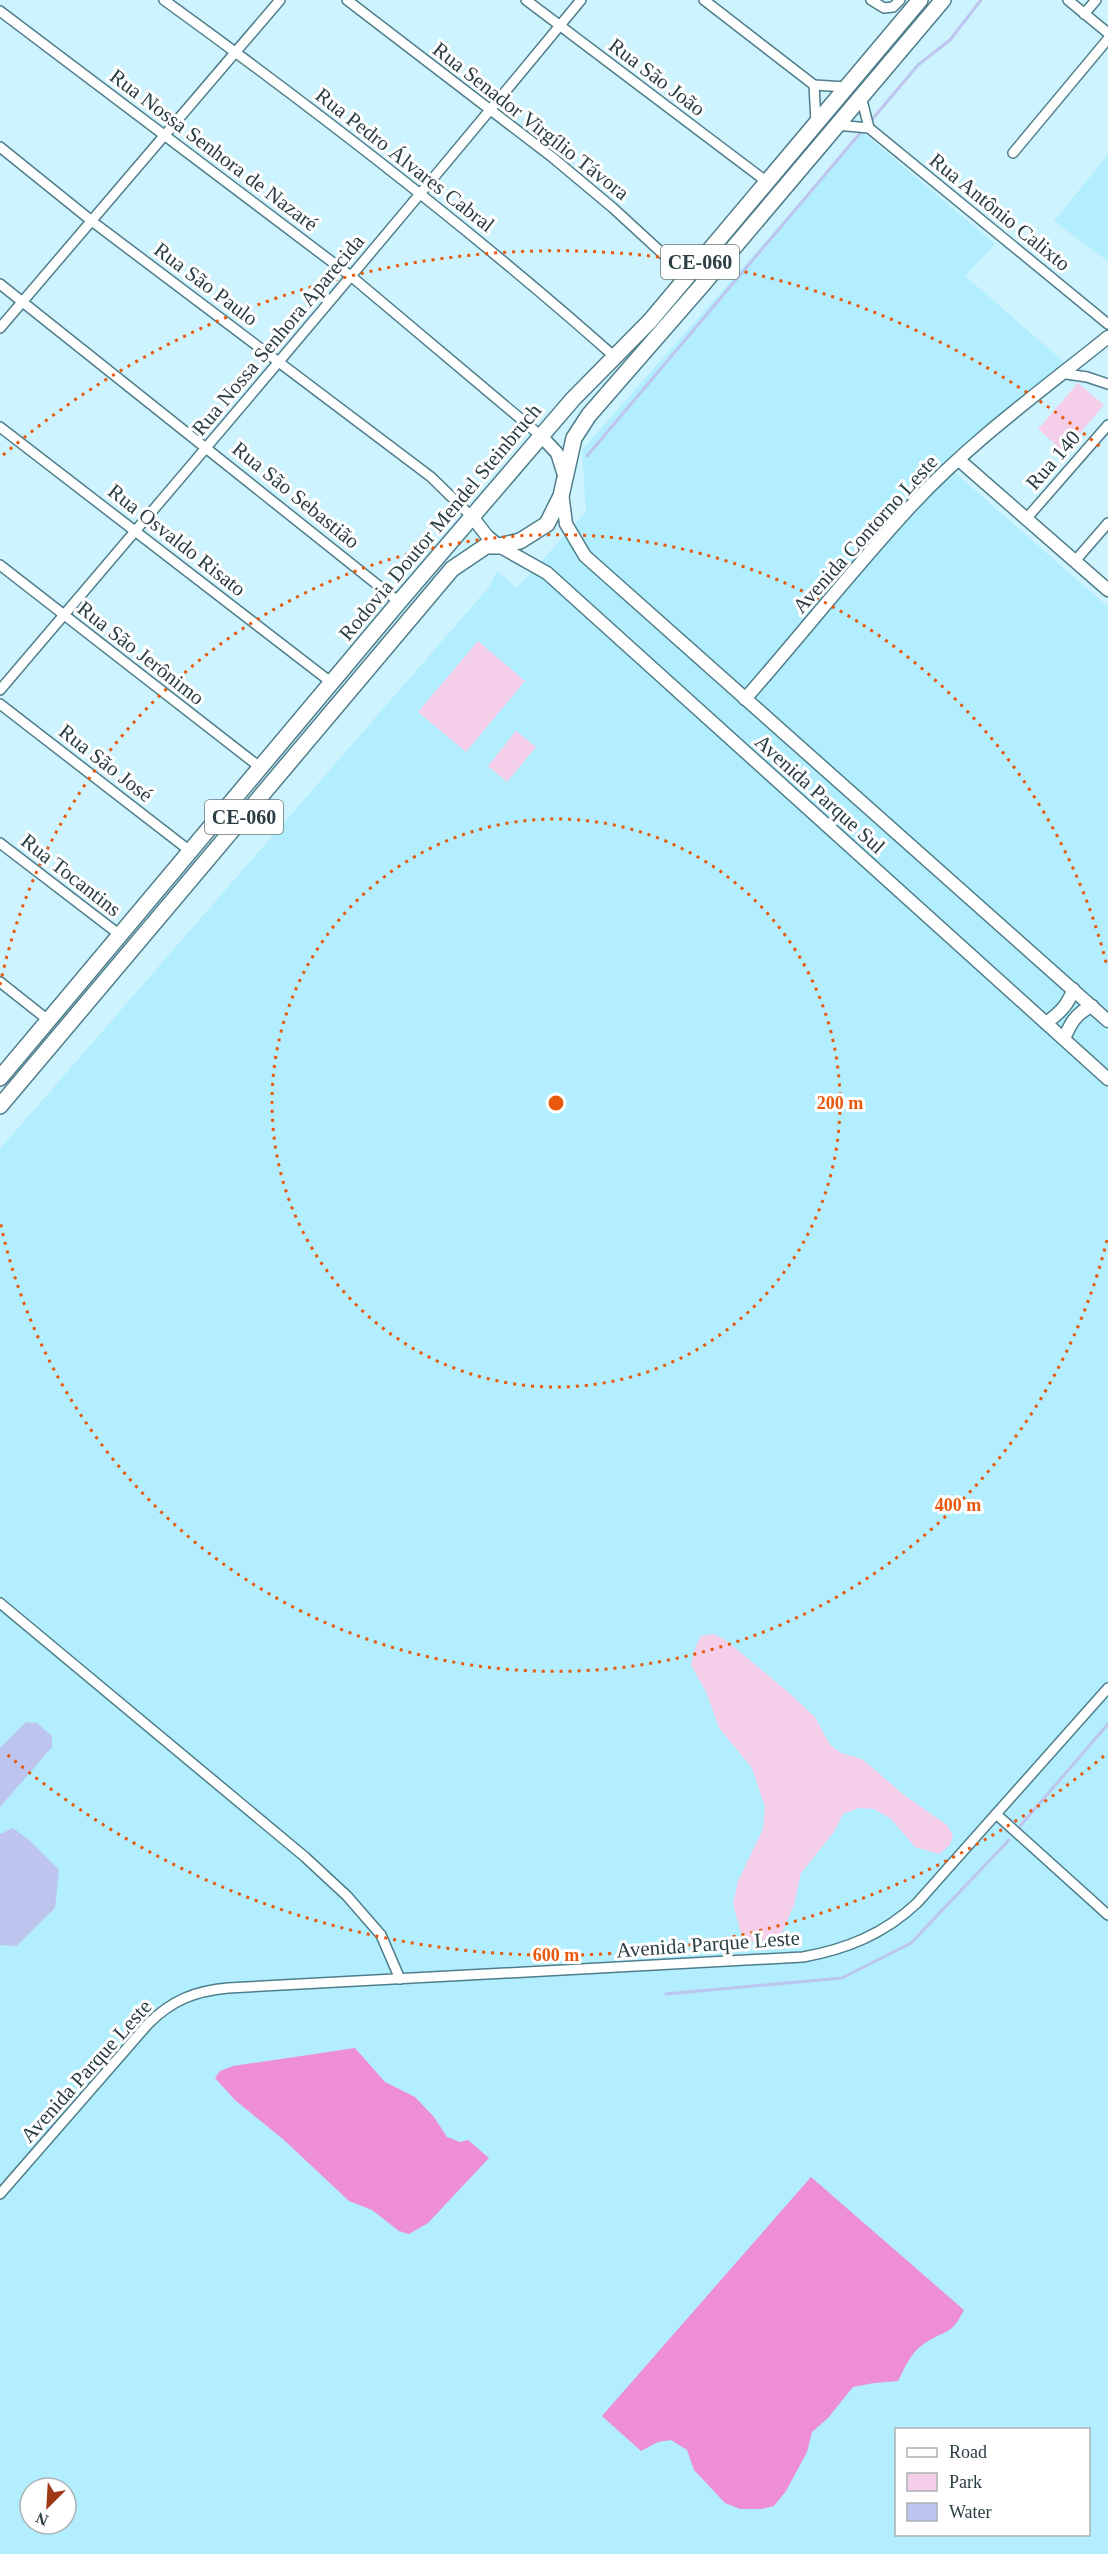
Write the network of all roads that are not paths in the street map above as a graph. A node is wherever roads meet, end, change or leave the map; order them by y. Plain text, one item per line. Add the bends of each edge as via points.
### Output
1 (164, 0) edge
2 (280, 0) edge
3 (347, 0) edge
4 (526, 0) edge
5 (581, 0) edge
6 (704, 0) edge
7 (871, 0) edge
8 (900, 0) edge
9 (943, 0) edge
10 (1068, 0) edge
11 (1096, 0) edge
12 (916, 1) edge
13 (0, 11) edge
14 (1084, 14) junction
15 (560, 26) junction
16 (1108, 33) edge
17 (1108, 39) edge
18 (235, 52) junction
19 (814, 85) junction
20 (846, 87) junction
21 (861, 96) junction
22 (490, 110) junction
23 (815, 124) junction
24 (835, 125) junction
25 (870, 128) junction
26 (165, 135) junction
27 (0, 147) edge
28 (1013, 153) dead end
29 (767, 182) junction
30 (421, 193) junction
31 (93, 222) junction
32 (352, 277) junction
33 (688, 277) junction
34 (0, 284) edge
35 (22, 301) junction
36 (1108, 324) edge
37 (0, 327) edge
38 (1108, 337) edge
39 (616, 358) junction
40 (280, 362) junction
41 (1060, 374) junction
42 (1108, 384) edge
43 (1108, 425) edge
44 (0, 427) edge
45 (541, 436) junction
46 (207, 447) junction
47 (959, 460) junction
48 (561, 496) junction
49 (473, 518) junction
50 (1026, 519) junction
51 (1108, 523) edge
52 (135, 529) junction
53 (499, 546) junction
54 (1075, 561) junction
55 (0, 566) edge
56 (1108, 590) edge
57 (399, 602) junction
58 (63, 615) junction
59 (332, 682) junction
60 (0, 690) edge
61 (745, 699) junction
62 (0, 704) edge
63 (261, 768) junction
64 (0, 843) edge
65 (190, 851) junction
66 (120, 935) junction
67 (0, 982) edge
68 (1072, 989) junction
69 (1092, 1006) junction
70 (48, 1020) junction
71 (1108, 1021) edge
72 (1046, 1023) junction
73 (1064, 1039) junction
74 (0, 1078) edge
75 (1108, 1079) edge
76 (0, 1106) edge
77 (0, 1603) edge
78 (1108, 1689) edge
79 (996, 1814) junction
80 (1108, 1915) edge
81 (400, 1979) junction
82 (0, 2194) edge

1 - 18 street, Rua Pedro Álvares Cabral
2 - 18 street
3 - 22 street, Rua Senador Virgílio Távora
4 - 15 street, Rua São João
5 - 15 street, Rua Nossa Senhora Aparecida
6 - 19 street
7 - 8 street via 884,8 893,7
9 - 21 highway, Rodovia Doutor Mendel Steinbruch / CE-060
10 - 14 street
11 - 14 street
12 - 20 highway, Rodovia Doutor Mendel Steinbruch / CE-060
13 - 26 street, Rua Nossa Senhora de Nazaré
14 - 16 street
15 - 22 street, Rua Nossa Senhora Aparecida
15 - 29 street, Rua São João
17 - 28 street
18 - 26 street
18 - 30 street, Rua Pedro Álvares Cabral
19 - 20 street
19 - 23 street
20 - 23 highway, Rodovia Doutor Mendel Steinbruch / CE-060
21 - 24 highway, Rodovia Doutor Mendel Steinbruch / CE-060
21 - 25 street
22 - 30 street, Rua Nossa Senhora Aparecida
22 - 33 street, Rua Senador Virgílio Távora via 613,208
23 - 29 highway, Rodovia Doutor Mendel Steinbruch / CE-060
24 - 25 street
24 - 48 highway, Rodovia Doutor Mendel Steinbruch / CE-060 via 584,421 574,438
25 - 36 street, Rua Antônio Calixto
26 - 31 street
26 - 32 street, Rua Nossa Senhora de Nazaré
27 - 31 street, Rua São Paulo
29 - 33 highway, Rodovia Doutor Mendel Steinbruch / CE-060
30 - 32 street, Rua Nossa Senhora Aparecida
30 - 39 street, Rua Pedro Álvares Cabral
31 - 35 street
31 - 40 street, Rua São Paulo
32 - 40 street, Rua Nossa Senhora Aparecida
32 - 45 street, Rua Nossa Senhora de Nazaré
33 - 39 highway, Rodovia Doutor Mendel Steinbruch / CE-060
34 - 35 street, Rua São Sebastião
35 - 37 street
35 - 46 street, Rua São Sebastião
38 - 41 street, Avenida Contorno Leste
39 - 45 highway, Rodovia Doutor Mendel Steinbruch / CE-060
40 - 46 street, Rua Nossa Senhora Aparecida
40 - 49 street, Rua São Paulo via 430,477
41 - 42 street
41 - 47 street, Avenida Contorno Leste
43 - 50 street, Rua 140
44 - 52 street, Rua Osvaldo Risato
45 - 48 street, Avenida Parque Sul via 562,464
45 - 49 highway, Rodovia Doutor Mendel Steinbruch / CE-060
46 - 52 street, Rua Nossa Senhora Aparecida
46 - 57 street, Rua São Sebastião
47 - 50 street
47 - 61 street, Avenida Contorno Leste via 912,505
48 - 53 highway, Rodovia Doutor Mendel Steinbruch / CE-060 via 547,524 520,541
48 - 61 street, Avenida Parque Sul via 566,524 585,555
49 - 53 street, Avenida Parque Sul
49 - 57 highway, Rodovia Doutor Mendel Steinbruch / CE-060
50 - 54 street
51 - 54 street
52 - 58 street, Rua Nossa Senhora Aparecida
52 - 59 street, Rua Osvaldo Risato
53 - 72 street, Avenida Parque Sul via 547,573
53 - 76 highway, Rodovia Doutor Mendel Steinbruch / CE-060 via 486,546 464,559 430,594
54 - 56 street
55 - 58 street, Rua São Jerônimo
57 - 59 highway, Rodovia Doutor Mendel Steinbruch / CE-060
58 - 60 street, Rua Nossa Senhora Aparecida
58 - 63 street, Rua São Jerônimo
59 - 63 highway, Rodovia Doutor Mendel Steinbruch / CE-060
61 - 68 street, Avenida Parque Sul
62 - 65 street, Rua São José
63 - 65 highway, Rodovia Doutor Mendel Steinbruch / CE-060
64 - 66 street, Rua Tocantins
65 - 66 highway, Rodovia Doutor Mendel Steinbruch / CE-060
66 - 70 highway, Rodovia Doutor Mendel Steinbruch / CE-060
67 - 70 street
68 - 69 street, Avenida Parque Sul
68 - 72 street via 1071,999
69 - 71 street, Avenida Parque Sul
69 - 73 street via 1081,1011
70 - 74 highway, Rodovia Doutor Mendel Steinbruch / CE-060
72 - 73 street, Avenida Parque Sul
73 - 75 street, Avenida Parque Sul
77 - 81 street via 347,1896 381,1935
78 - 79 street, Avenida Parque Leste
79 - 80 street
79 - 81 street, Avenida Parque Leste via 907,1912 865,1940 825,1953
81 - 82 street, Avenida Parque Leste via 219,1989 178,2000 148,2024

